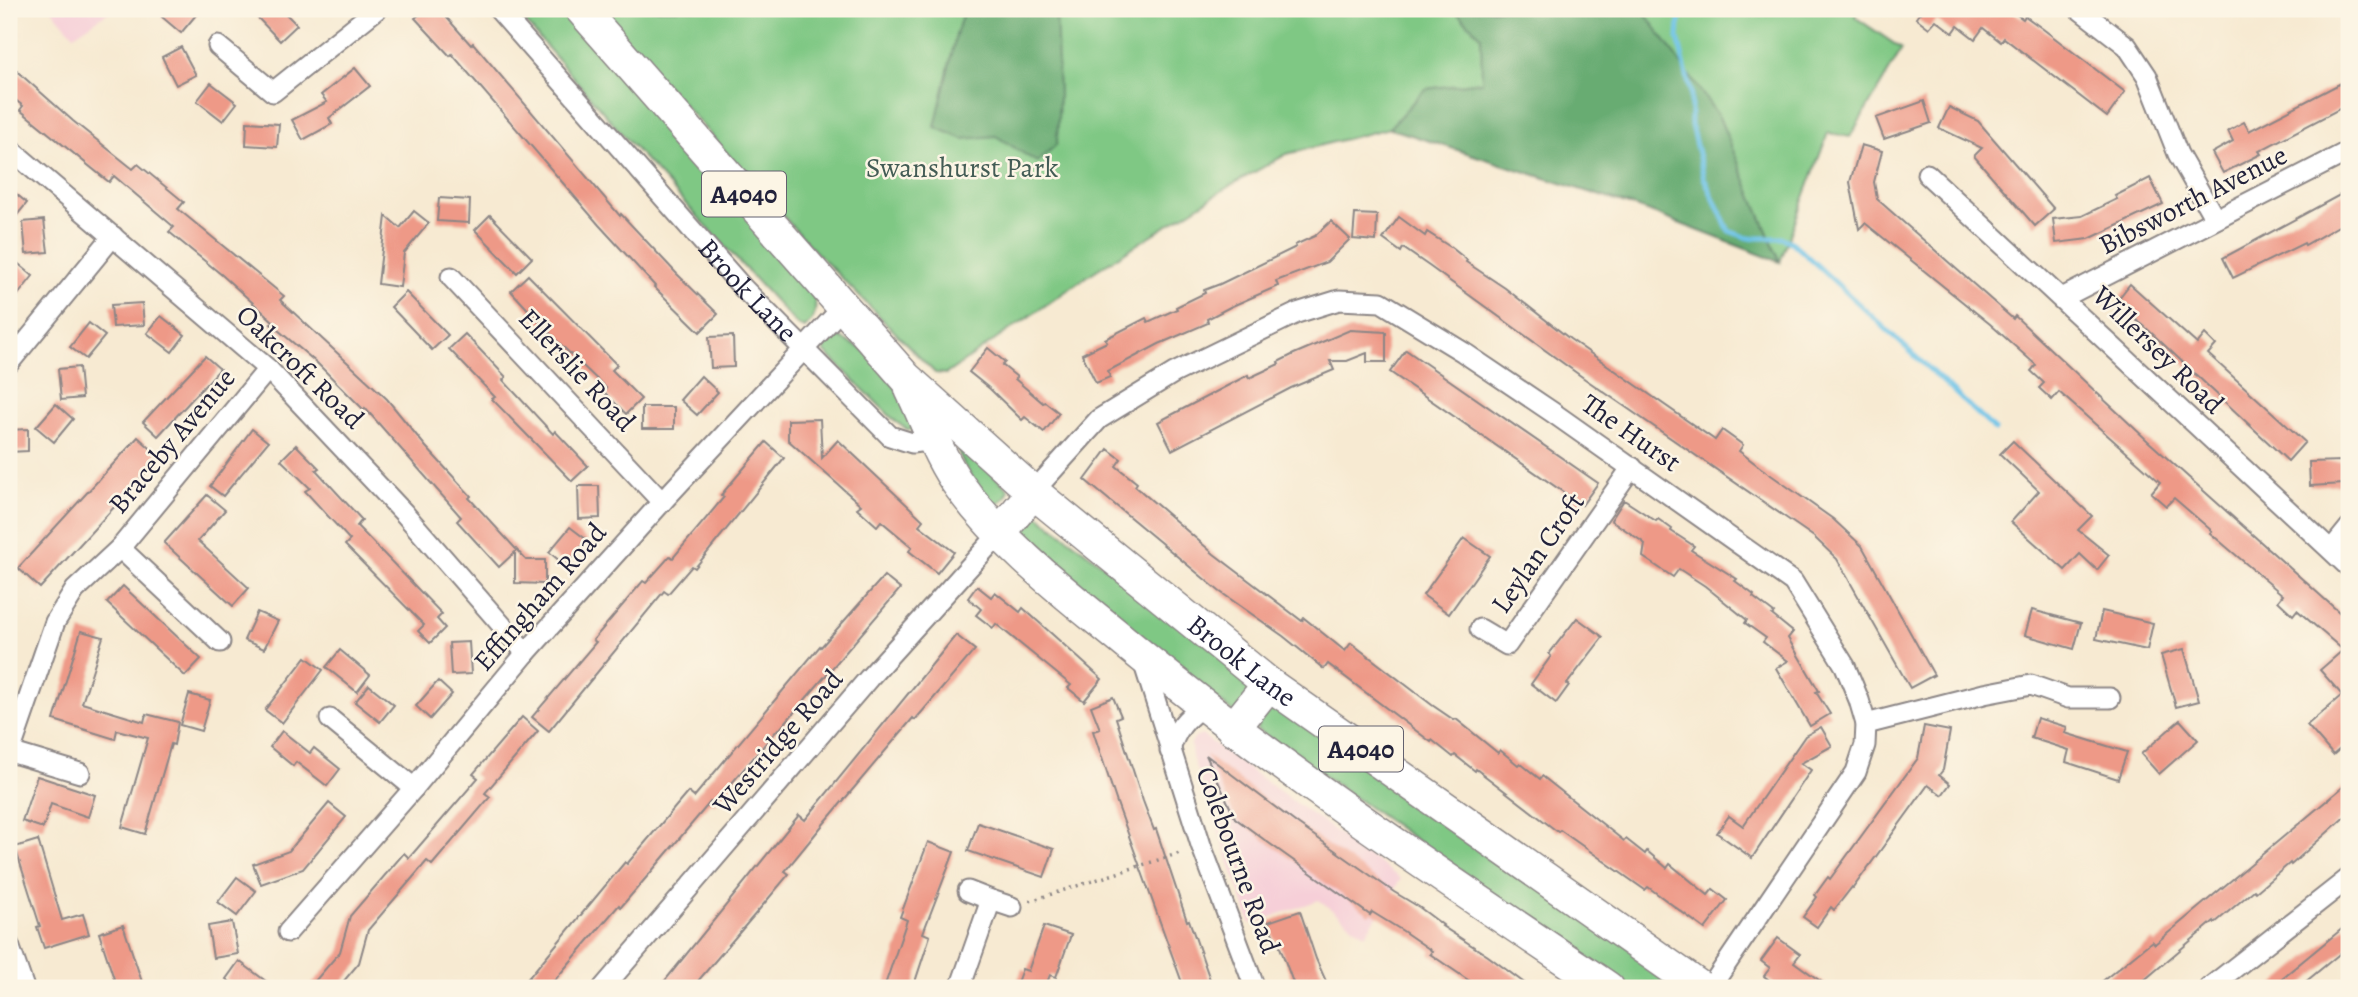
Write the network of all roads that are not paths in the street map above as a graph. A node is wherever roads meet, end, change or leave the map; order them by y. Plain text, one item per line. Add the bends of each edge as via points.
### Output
1 (377, 9) edge
2 (498, 9) edge
3 (582, 9) edge
4 (2079, 9) edge
5 (218, 46) dead end
6 (9, 148) edge
7 (2349, 151) edge
8 (1927, 174) dead end
9 (2215, 219) junction
10 (113, 236) junction
11 (451, 277) dead end
12 (2062, 298) junction
13 (843, 307) junction
14 (804, 349) junction
15 (9, 363) edge
16 (268, 369) junction
17 (906, 378) junction
18 (935, 440) junction
19 (1632, 467) junction
20 (1033, 492) junction
21 (662, 502) junction
22 (2349, 528) edge
23 (999, 534) junction
24 (120, 548) junction
25 (2332, 549) junction
26 (2349, 567) edge
27 (1480, 629) dead end
28 (220, 642) dead end
29 (526, 653) junction
30 (1141, 655) junction
31 (1269, 684) junction
32 (2110, 698) dead end
33 (1203, 706) junction
34 (330, 719) dead end
35 (1866, 723) junction
36 (1233, 729) junction
37 (1170, 751) junction
38 (9, 754) edge
39 (80, 773) dead end
40 (414, 788) junction
41 (2349, 878) edge
42 (968, 891) dead end
43 (991, 900) junction
44 (1012, 907) road end
45 (288, 932) dead end
46 (9, 945) edge
47 (24, 988) edge
48 (603, 988) edge
49 (960, 988) edge
50 (1255, 988) edge
51 (1608, 988) edge
52 (1701, 988) edge
53 (1710, 988) edge
54 (2209, 988) edge

1 - 5 street via 274,92
2 - 14 street, Brook Lane via 743,288
3 - 13 main road, Brook Lane / A4040
4 - 9 street via 2127,46 2147,76 2178,154
6 - 10 street, Oakcroft Road
7 - 9 street, Bibsworth Avenue
8 - 12 street, Willersey Road
9 - 12 street, Bibsworth Avenue
10 - 15 street
10 - 16 street, Oakcroft Road
11 - 21 street, Ellerslie Road
12 - 25 street, Willersey Road
13 - 14 street, Effingham Road
13 - 17 main road, Brook Lane / A4040
14 - 18 street, Brook Lane via 890,436 912,443
14 - 21 street, Effingham Road
16 - 24 street, Braceby Avenue
16 - 29 street, Oakcroft Road via 404,513
17 - 18 main road, Brook Lane / A4040
17 - 20 main road, Brook Lane / A4040
18 - 23 main road, Brook Lane / A4040 via 960,487
19 - 20 street, The Hurst via 1390,307 1381,302 1339,300 1297,313 1174,373 1114,409
19 - 27 street, Leylan Croft via 1507,645
19 - 35 street, The Hurst via 1793,582 1845,666
20 - 23 main road
20 - 31 main road, Brook Lane / A4040
21 - 29 street, Effingham Road
22 - 25 street
23 - 30 main road, Brook Lane / A4040
23 - 48 street, Westridge Road
24 - 28 street, Braceby Avenue
24 - 38 street, Braceby Avenue via 75,590 55,622
25 - 26 street, Willersey Road
29 - 40 street, Effingham Road
30 - 33 main road, Brook Lane / A4040
30 - 37 street, Colebourne Road
31 - 36 main road
31 - 52 main road, Brook Lane / A4040
32 - 35 street via 2068,698 2031,685
33 - 36 main road, Brook Lane / A4040
33 - 37 street, Colebourne Road via 1174,736
34 - 40 street
35 - 53 street, The Hurst via 1866,745 1856,772
36 - 51 main road, Brook Lane / A4040 via 1358,820
37 - 50 street, Colebourne Road
38 - 39 street
40 - 45 street, Effingham Road
41 - 54 street
42 - 43 street
43 - 44 street
43 - 49 street
46 - 47 street

